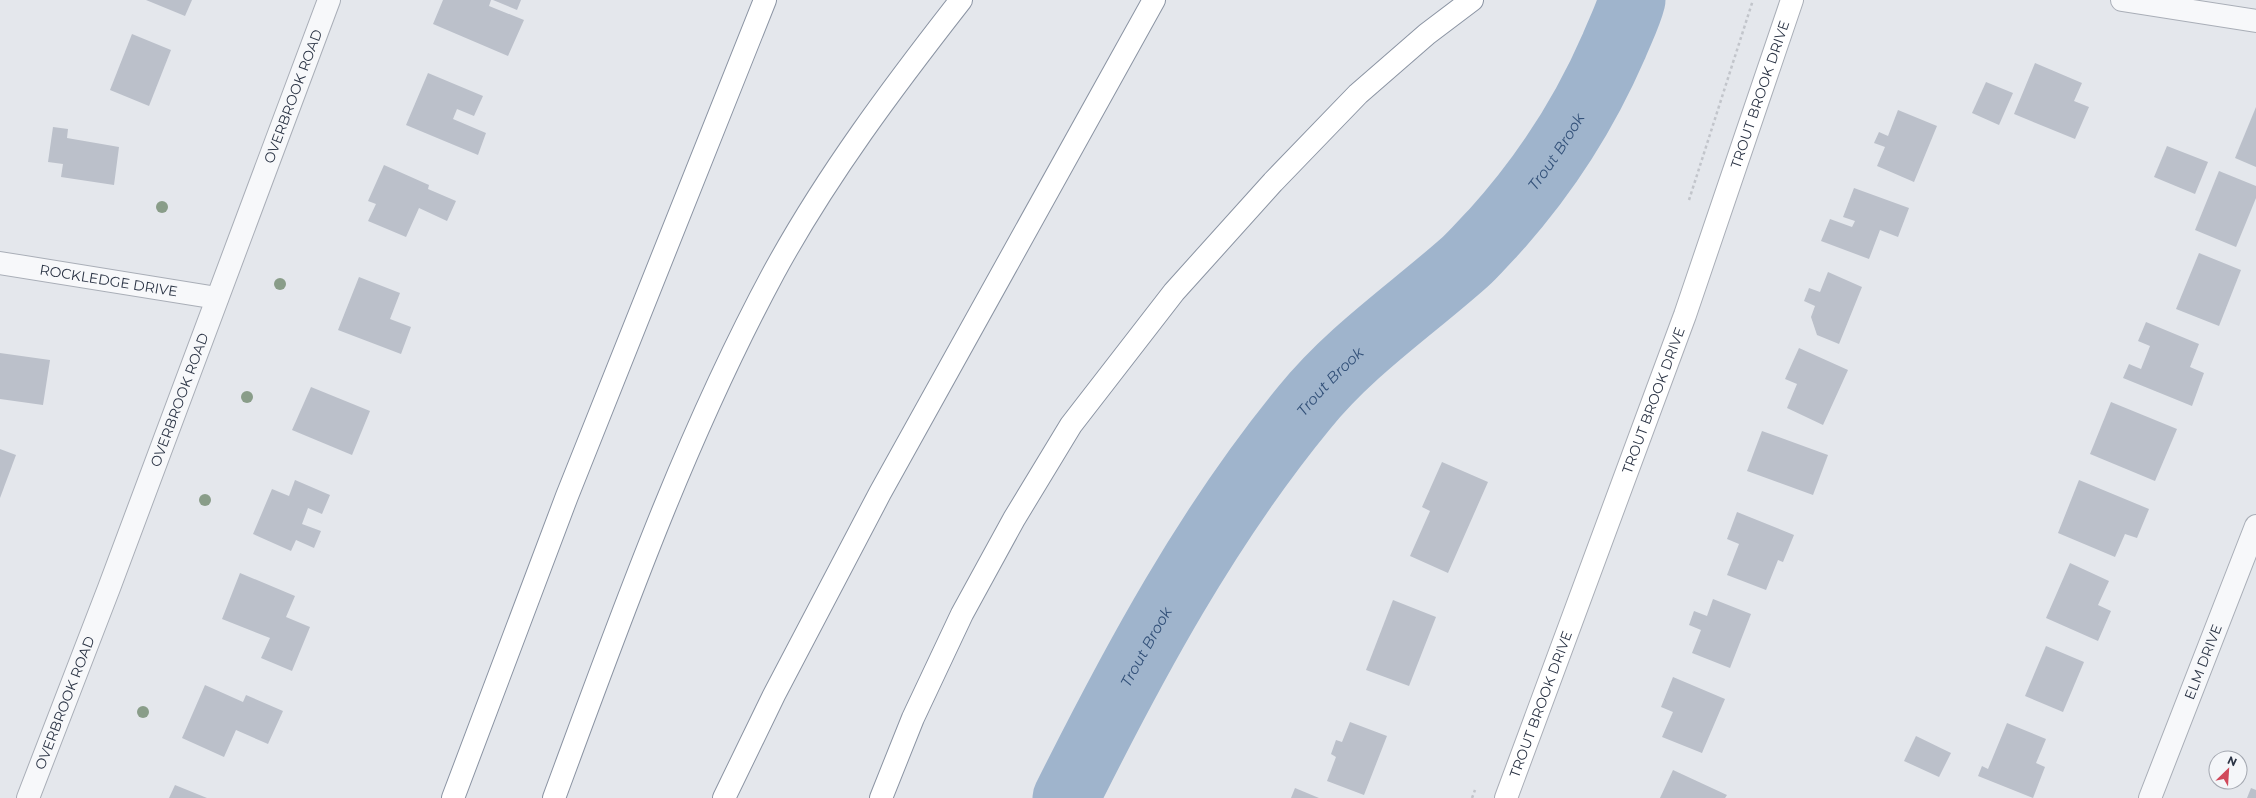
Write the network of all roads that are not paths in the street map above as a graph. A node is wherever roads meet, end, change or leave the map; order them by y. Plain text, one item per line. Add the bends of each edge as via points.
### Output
1 (329, 0) edge
2 (764, 0) edge
3 (961, 0) edge
4 (1154, 0) edge
5 (1472, 0) edge
6 (1792, 0) edge
7 (2122, 0) edge
8 (2256, 21) edge
9 (0, 264) edge
10 (217, 298) junction
11 (2256, 526) edge
12 (28, 798) edge
13 (453, 798) edge
14 (554, 798) edge
15 (724, 798) edge
16 (881, 798) edge
17 (1506, 798) edge
18 (2150, 798) edge

1 - 10 street, OVERBROOK ROAD
2 - 13 main road via 567,496
3 - 14 main road via 893,88 829,182 775,271 744,330 688,454 644,561
4 - 15 main road via 884,486 781,681
5 - 16 main road via 1427,34 1358,94 1273,182 1174,292 1071,425 1014,519 962,614 913,718
6 - 17 main road, TROUT BROOK DRIVE via 1685,315
7 - 8 street
9 - 10 street, ROCKLEDGE DRIVE
10 - 12 street, OVERBROOK ROAD
11 - 18 street, ELM DRIVE

